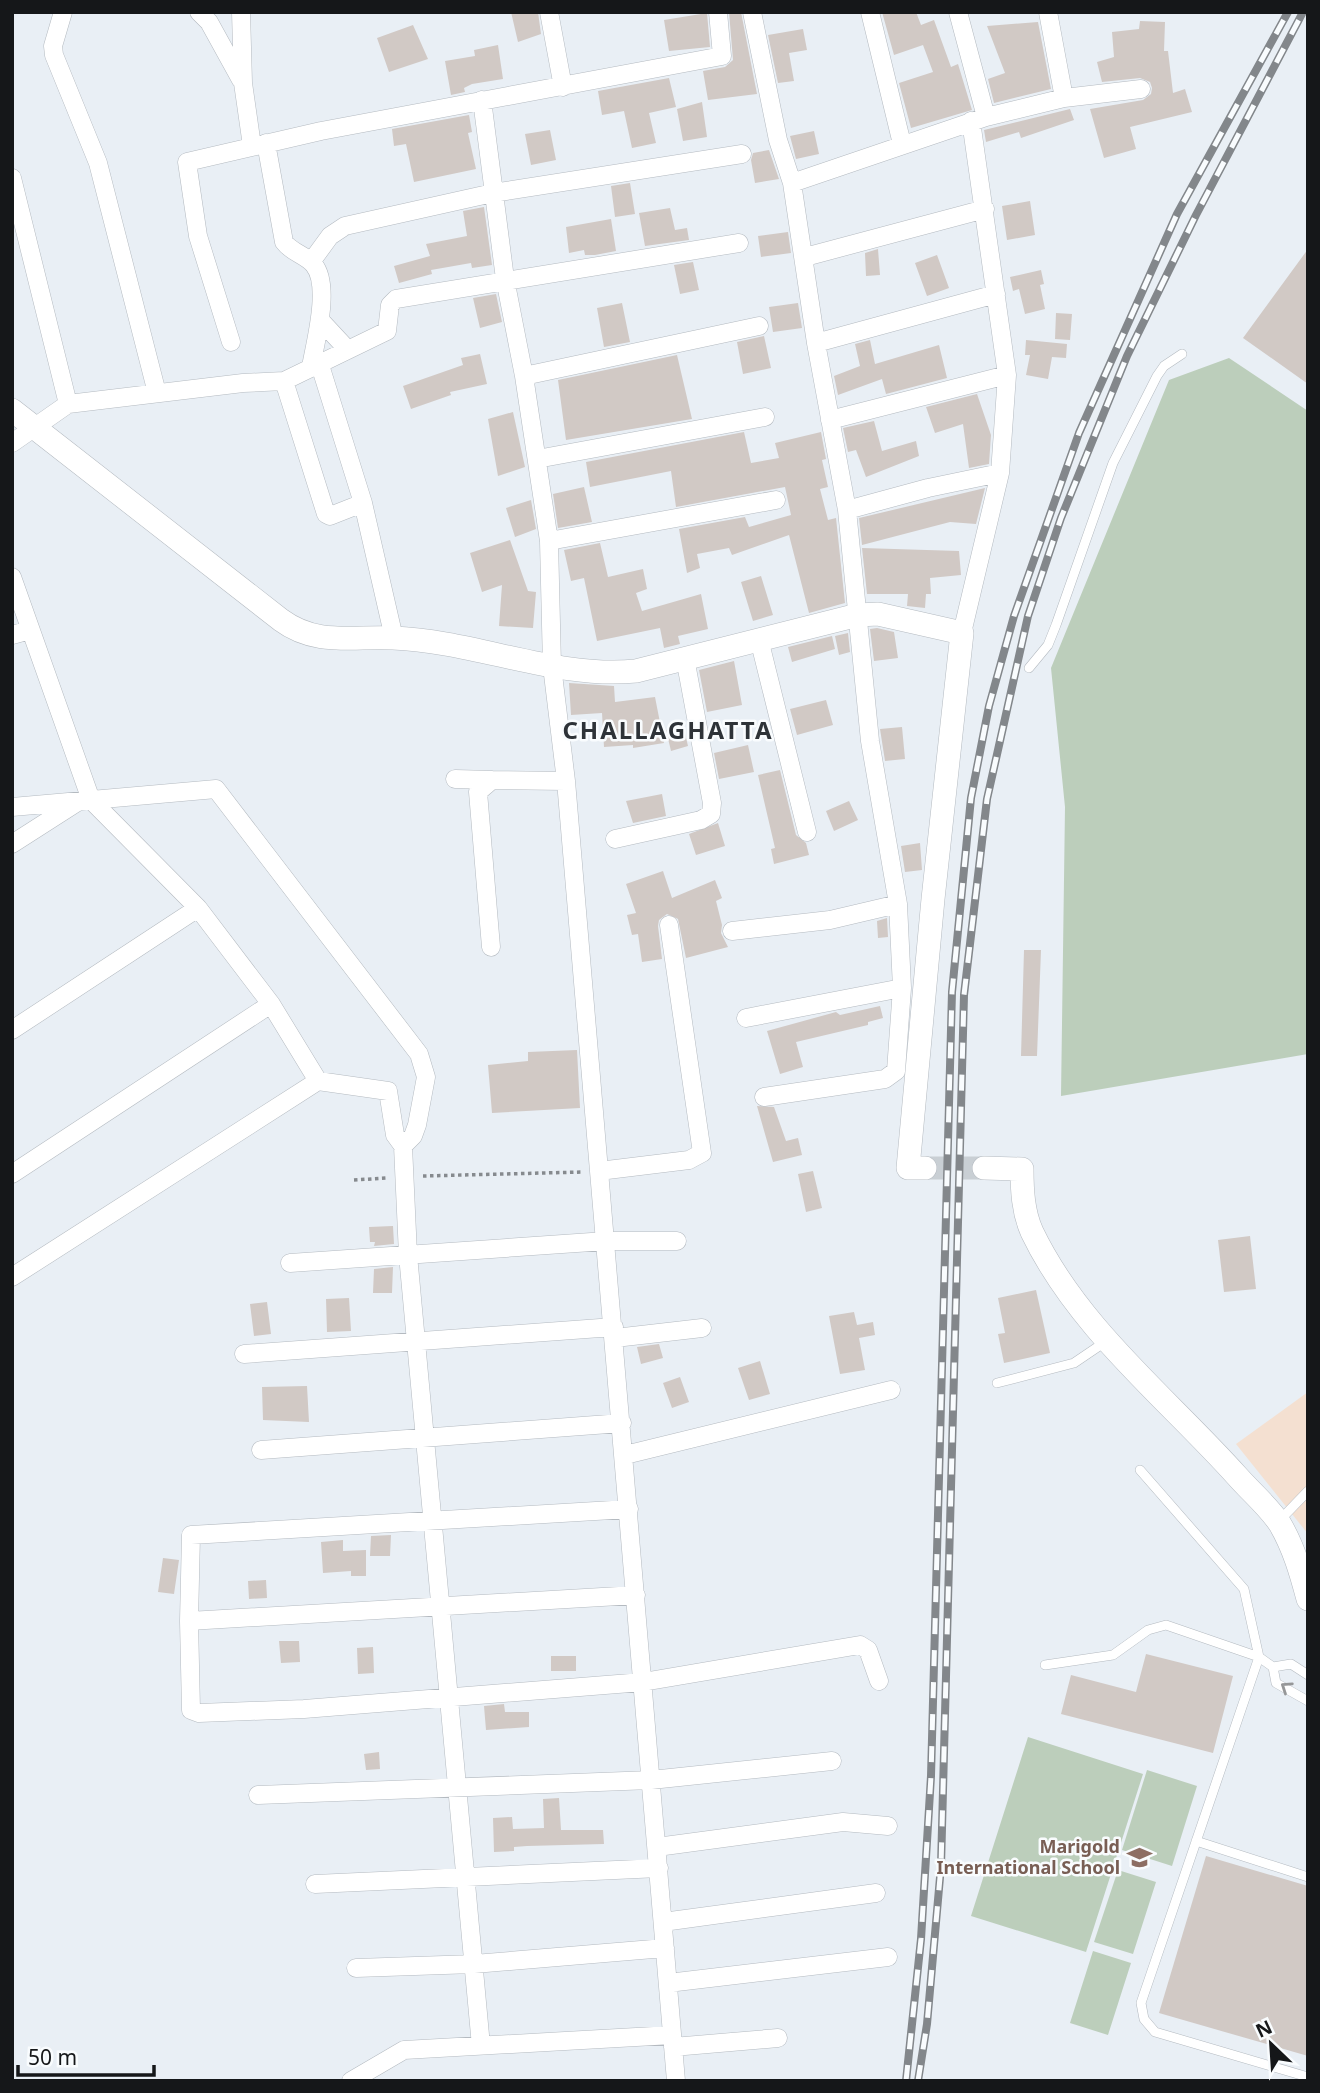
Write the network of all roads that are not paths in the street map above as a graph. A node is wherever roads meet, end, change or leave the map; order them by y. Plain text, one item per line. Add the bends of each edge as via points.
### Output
1 (63, 12) edge
2 (199, 12) edge
3 (242, 12) edge
4 (549, 12) edge
5 (718, 12) edge
6 (752, 12) edge
7 (870, 12) edge
8 (958, 12) edge
9 (1054, 13) edge
10 (243, 83) junction
11 (563, 87) junction
12 (1141, 89) dead end
13 (1064, 98) junction
14 (482, 100) junction
15 (978, 119) junction
16 (259, 144) junction
17 (902, 144) junction
18 (742, 154) dead end
19 (12, 178) edge
20 (792, 183) junction
21 (493, 193) junction
22 (985, 208) junction
23 (738, 243) dead end
24 (805, 257) junction
25 (311, 262) junction
26 (505, 279) junction
27 (996, 294) junction
28 (321, 321) junction
29 (759, 326) dead end
30 (231, 342) dead end
31 (816, 343) junction
32 (347, 349) junction
33 (1182, 354) dead end
34 (315, 364) junction
35 (1007, 375) junction
36 (524, 376) junction
37 (284, 381) junction
38 (157, 393) junction
39 (68, 404) junction
40 (12, 410) edge
41 (765, 417) dead end
42 (830, 420) junction
43 (35, 427) junction
44 (12, 443) edge
45 (537, 459) junction
46 (1000, 473) junction
47 (776, 500) dead end
48 (363, 503) junction
49 (847, 510) junction
50 (549, 541) junction
51 (12, 577) edge
52 (858, 615) junction
53 (30, 630) junction
54 (962, 633) junction
55 (12, 635) edge
56 (394, 638) junction
57 (759, 639) junction
58 (685, 658) junction
59 (552, 666) junction
60 (1029, 668) dead end
61 (455, 779) dead end
62 (492, 780) junction
63 (566, 781) junction
64 (85, 801) junction
65 (12, 807) edge
66 (807, 832) dead end
67 (615, 839) dead end
68 (12, 844) edge
69 (898, 904) junction
70 (198, 908) junction
71 (670, 925) dead end
72 (732, 931) dead end
73 (491, 947) dead end
74 (902, 988) junction
75 (271, 1004) junction
76 (746, 1018) dead end
77 (12, 1030) edge
78 (318, 1081) junction
79 (388, 1091) junction
80 (421, 1091) junction
81 (764, 1097) dead end
82 (403, 1146) junction
83 (925, 1168) dead end
84 (984, 1168) tunnel mouth
85 (598, 1171) junction
86 (12, 1174) edge
87 (606, 1241) junction
88 (677, 1241) dead end
89 (408, 1255) junction
90 (290, 1263) dead end
91 (12, 1278) edge
92 (702, 1328) dead end
93 (614, 1332) junction
94 (1107, 1340) junction
95 (416, 1341) junction
96 (244, 1354) dead end
97 (997, 1383) dead end
98 (891, 1390) dead end
99 (622, 1423) junction
100 (425, 1437) junction
101 (261, 1450) dead end
102 (625, 1455) junction
103 (1140, 1470) dead end
104 (1308, 1491) edge
105 (629, 1509) junction
106 (433, 1518) junction
107 (1279, 1522) junction
108 (636, 1595) junction
109 (1308, 1599) edge
110 (440, 1607) junction
111 (189, 1621) junction
112 (1259, 1657) junction
113 (1045, 1665) dead end
114 (1273, 1667) junction
115 (1308, 1675) edge
116 (879, 1681) dead end
117 (643, 1682) junction
118 (449, 1698) junction
119 (1308, 1701) edge
120 (832, 1761) dead end
121 (651, 1780) junction
122 (458, 1789) junction
123 (258, 1795) dead end
124 (888, 1826) dead end
125 (1196, 1841) junction
126 (657, 1847) junction
127 (659, 1868) junction
128 (1308, 1877) edge
129 (466, 1879) junction
130 (315, 1884) dead end
131 (876, 1893) dead end
132 (663, 1922) junction
133 (665, 1948) junction
134 (888, 1957) dead end
135 (474, 1964) junction
136 (356, 1968) dead end
137 (668, 1983) junction
138 (778, 2038) dead end
139 (673, 2041) junction
140 (481, 2046) junction
141 (370, 2075) edge
142 (1308, 2077) edge
143 (351, 2081) edge
144 (676, 2081) edge

1 - 38 street via 54,55 97,163
2 - 10 street
3 - 10 street
4 - 11 street
5 - 11 street via 722,56
6 - 20 street via 778,140
7 - 17 street
8 - 15 street
9 - 13 street
10 - 16 street
11 - 14 street
12 - 13 street
13 - 15 street
14 - 16 street
14 - 21 street
15 - 17 street
15 - 22 street
16 - 25 street via 284,242
16 - 30 street via 187,162 198,236
17 - 20 street
18 - 21 street
19 - 39 street
20 - 24 street
21 - 25 street via 345,226 330,236
21 - 26 street
22 - 24 street
22 - 27 street
23 - 26 street
24 - 31 street
25 - 28 street via 319,274
26 - 32 street via 396,299 390,305 387,331
26 - 36 street
27 - 31 street
27 - 35 street
28 - 32 street
28 - 34 street
29 - 36 street
31 - 42 street
32 - 34 street
33 - 60 lane via 1157,376 1113,463 1048,645
34 - 37 street
34 - 48 street
35 - 42 street
35 - 46 street
36 - 45 street
37 - 38 street
37 - 48 street via 326,514
38 - 39 street
39 - 43 street
40 - 43 street
41 - 45 street
42 - 49 street
43 - 44 street
43 - 56 street via 295,630 329,639
45 - 50 street
46 - 49 street
46 - 54 street
47 - 50 street
48 - 56 street
49 - 52 street
50 - 59 street
51 - 53 street
52 - 54 street via 878,614
52 - 57 street
52 - 69 street via 870,741
53 - 55 street
53 - 64 street
54 - 83 street via 908,1168
56 - 59 street via 471,647
57 - 58 street
57 - 66 street
58 - 59 street via 621,672
58 - 67 street via 711,814
59 - 63 street
61 - 62 street
62 - 63 street
62 - 73 street via 476,798
63 - 85 street
64 - 65 street
64 - 68 street
64 - 70 street
64 - 80 street via 216,789 419,1054 426,1077
69 - 72 street via 830,920
69 - 74 street
70 - 75 street
70 - 77 street
71 - 85 street via 702,1153 689,1160
74 - 76 street
74 - 81 street via 896,1071 885,1079
75 - 78 street
75 - 86 street
78 - 79 street
78 - 91 street
79 - 80 street
79 - 82 street via 395,1135
80 - 82 street via 417,1125
82 - 89 street
84 - 94 street via 1022,1169 1022,1194 1031,1230 1063,1287
85 - 87 street
87 - 88 street
87 - 89 street
87 - 93 street
89 - 90 street
89 - 95 street
92 - 93 street
93 - 95 street
93 - 99 street
94 - 97 lane via 1074,1363
94 - 107 street
95 - 96 street
95 - 100 street
98 - 102 street
99 - 100 street
99 - 102 street
100 - 101 street
100 - 106 street
102 - 105 street
103 - 112 lane via 1244,1589
104 - 107 lane
105 - 106 street
105 - 108 street
106 - 110 street
106 - 111 street via 191,1535
107 - 109 street via 1295,1554
108 - 110 street
108 - 117 street
110 - 111 street
110 - 118 street
111 - 118 street via 190,1706 199,1713
112 - 113 lane via 1166,1625 1148,1630 1113,1655
112 - 114 lane
112 - 125 lane
114 - 115 lane via 1291,1664
119 -> 114 lane via 1276,1683
116 - 117 street via 868,1650 860,1646
117 - 118 street
117 - 121 street
118 - 122 street
120 - 121 street
121 - 122 street
121 - 126 street
122 - 123 street
122 - 129 street
124 - 126 street via 843,1822
125 - 128 lane
125 - 142 lane via 1141,2003 1144,2018 1155,2032
126 - 127 street
127 - 129 street
127 - 132 street
129 - 130 street
129 - 135 street
131 - 132 street
132 - 133 street
133 - 135 street
133 - 137 street
134 - 137 street
135 - 136 street
135 - 140 street
137 - 139 street
138 - 139 street
139 - 140 street
139 - 144 street
140 - 141 street via 404,2050
141 - 143 street

